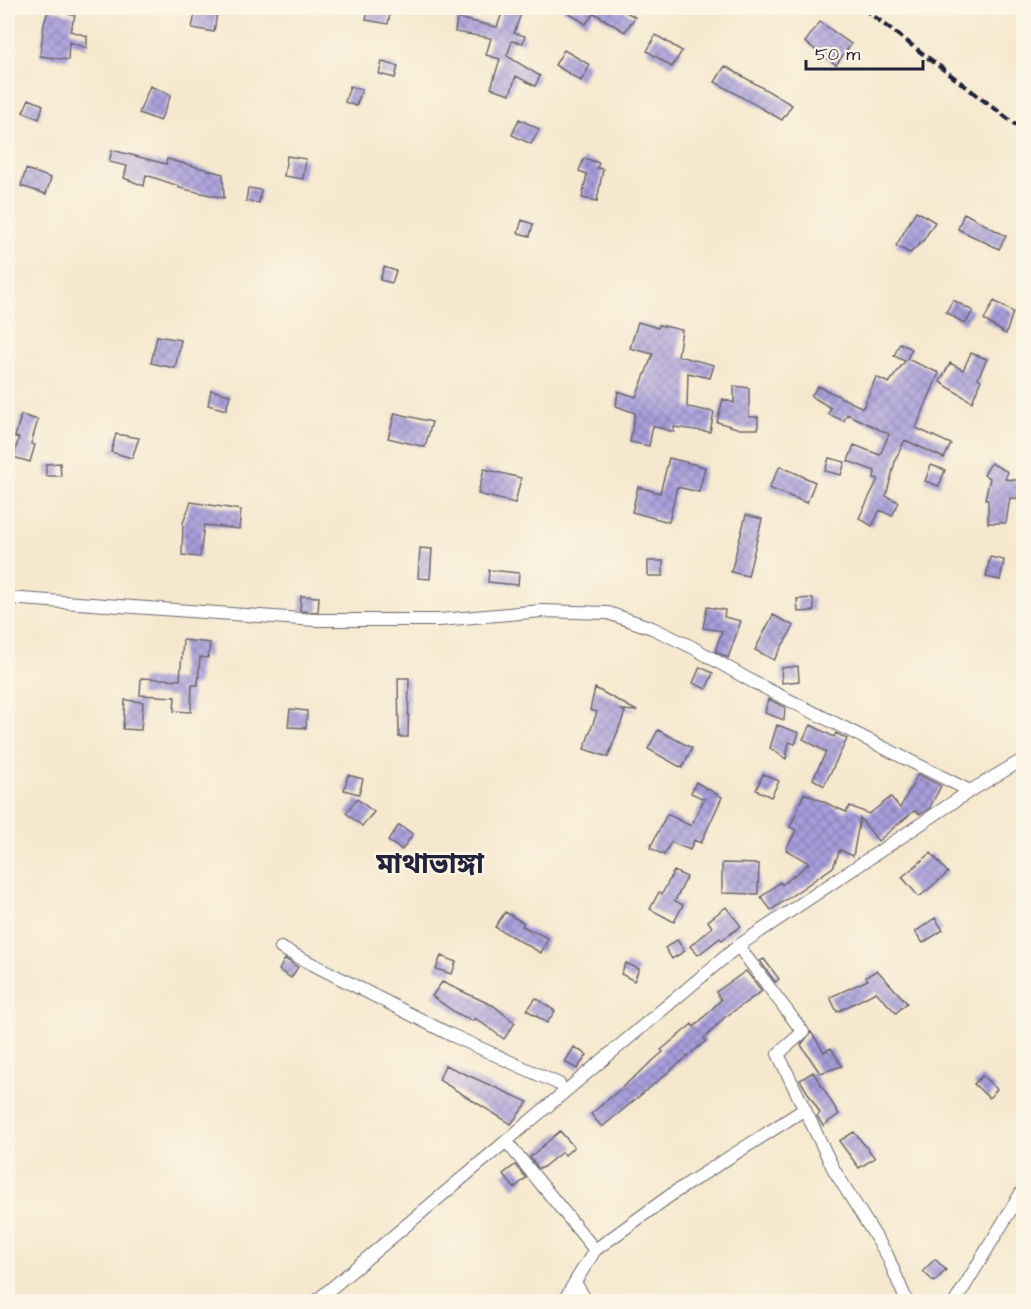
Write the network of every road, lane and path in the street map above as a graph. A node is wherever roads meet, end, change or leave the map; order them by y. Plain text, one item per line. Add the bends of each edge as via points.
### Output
1 (8, 598) edge
2 (1023, 759) edge
3 (970, 791) junction
4 (738, 946) junction
5 (281, 948) dead end
6 (559, 1084) dead end
7 (805, 1109) junction
8 (506, 1141) junction
9 (1023, 1188) edge
10 (595, 1250) junction
11 (575, 1282) junction
12 (315, 1302) edge
13 (563, 1302) edge
14 (587, 1302) edge
15 (907, 1302) edge
16 (955, 1302) edge

1 - 3 street via 315,620 440,620 542,610 608,613 692,647 753,682
2 - 3 street
3 - 4 street
4 - 7 street via 803,1032 778,1054
4 - 8 street
5 - 6 street via 447,1033
7 - 10 street via 675,1192
7 - 15 street via 834,1170 887,1255
8 - 10 street
8 - 12 street
9 - 16 street
10 - 11 street
11 - 13 street
11 - 14 street

